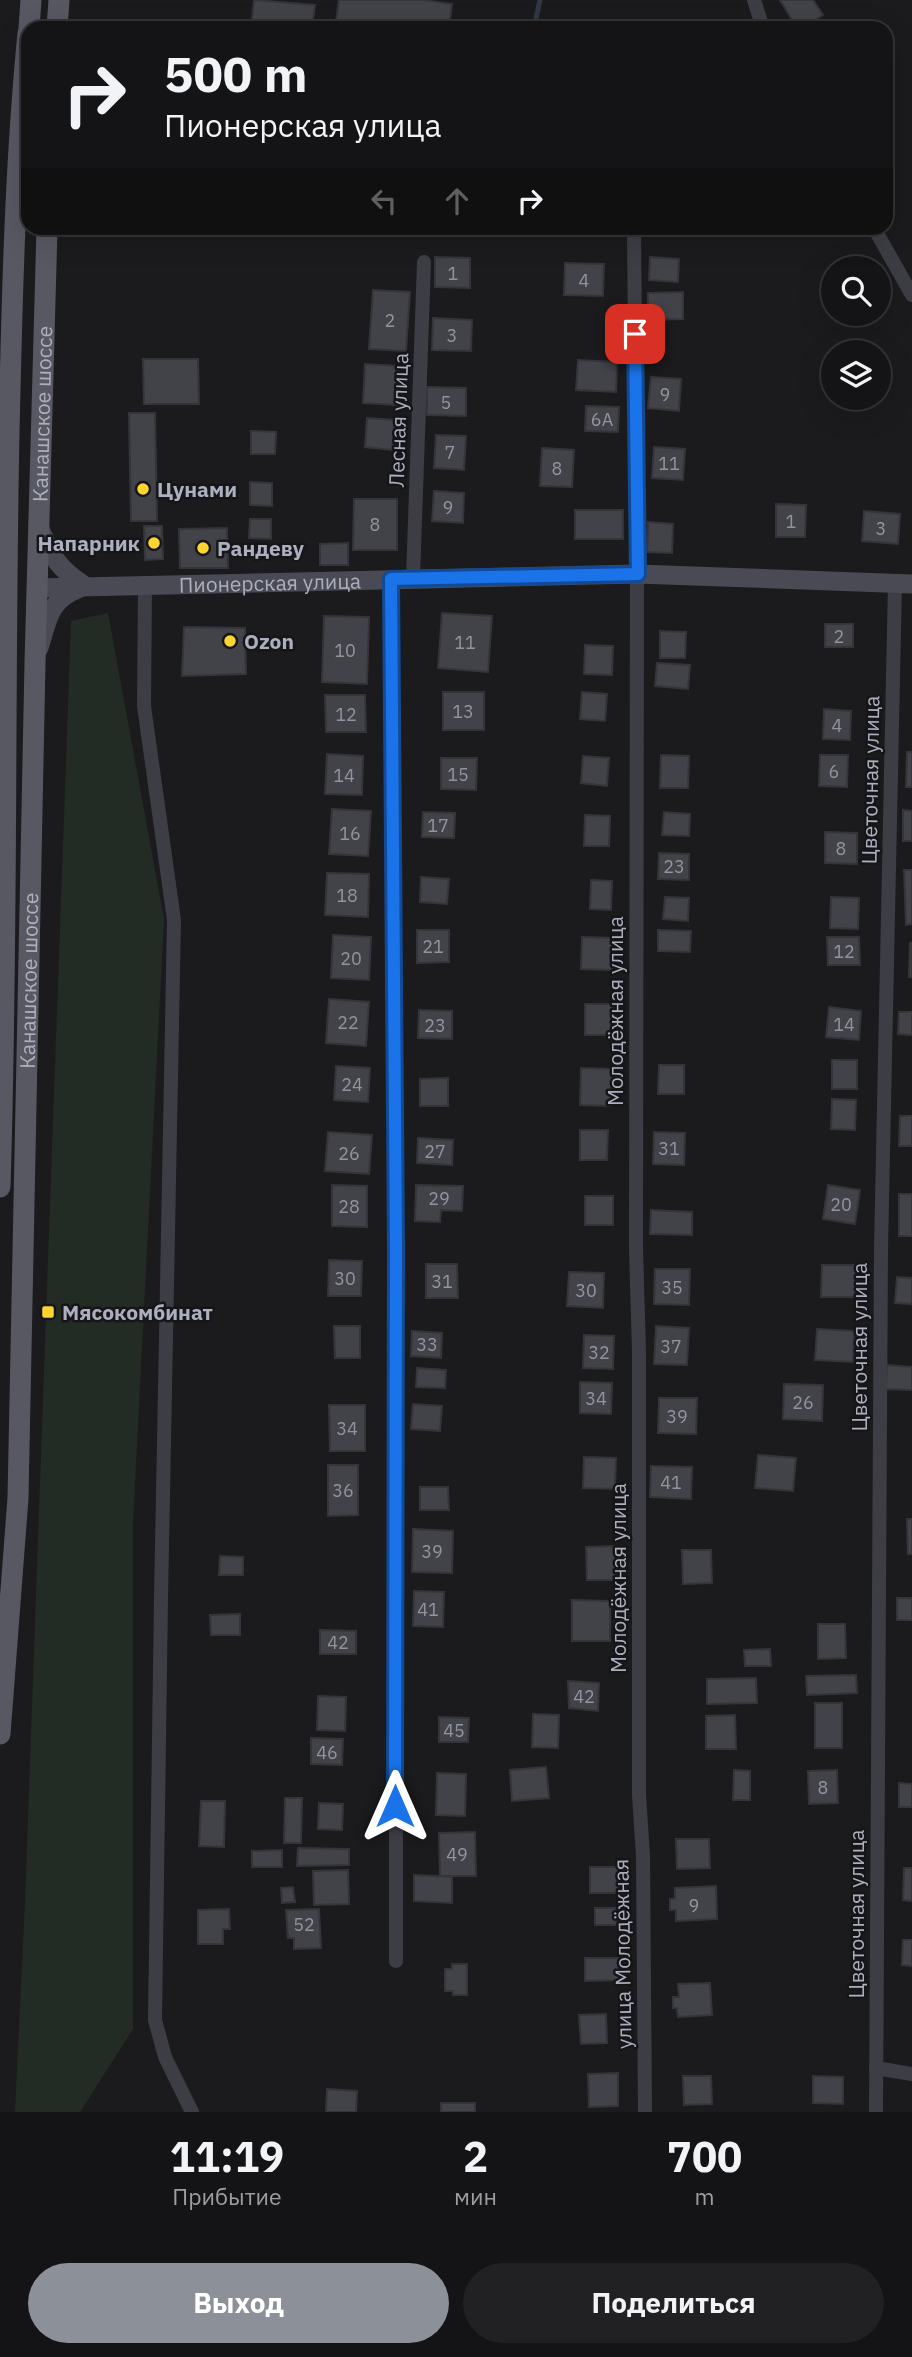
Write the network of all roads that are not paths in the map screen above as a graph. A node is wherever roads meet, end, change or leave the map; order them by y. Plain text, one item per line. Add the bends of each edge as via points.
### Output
1 (31, 0) edge
2 (59, 0) edge
3 (754, 0) edge
4 (30, 21) edge
5 (58, 21) edge
6 (761, 21) edge
7 (21, 102) edge
8 (47, 235) edge
9 (634, 235) edge
10 (878, 235) edge
11 (424, 262) dead end
12 (912, 295) edge
13 (38, 524) junction
14 (638, 574) junction
15 (413, 578) junction
16 (391, 579) junction
17 (145, 584) junction
18 (903, 584) edge
19 (85, 586) junction
20 (37, 588) junction
21 (6, 589) junction
22 (35, 663) junction
23 (0, 1187) edge
24 (0, 1734) edge
25 (639, 1795) joint
26 (396, 1961) dead end
27 (876, 2068) junction
28 (912, 2074) edge
29 (192, 2112) edge
30 (645, 2112) edge
31 (876, 2112) edge

1 - 4 main road
2 - 5 main road
3 - 6 street
7 - 21 main road, Канашское шоссе
8 - 13 main road, Канашское шоссе
9 - 14 street, Молодёжная улица
10 - 12 street
11 - 15 street, Лесная улица
13 - 19 street via 52,557
13 - 20 main road, Канашское шоссе
14 - 15 street, Пионерская улица
14 - 18 street, Пионерская улица
14 - 25 street, Молодёжная улица
15 - 16 street, Пионерская улица
16 - 17 street, Пионерская улица
16 - 26 street
17 - 19 street, Пионерская улица
17 - 29 street via 144,706 174,920 155,2020 165,2057
18 - 27 street, Цветочная улица via 881,1248
19 - 20 street, Пионерская улица
19 - 22 street via 55,603
20 - 21 main road, Пионерская улица
20 - 22 main road, Канашское шоссе
21 - 23 main road, Канашское шоссе
22 - 24 main road, Канашское шоссе via 18,1499
25 - 30 street, улица Молодёжная
27 - 28 street
27 - 31 street, Цветочная улица

